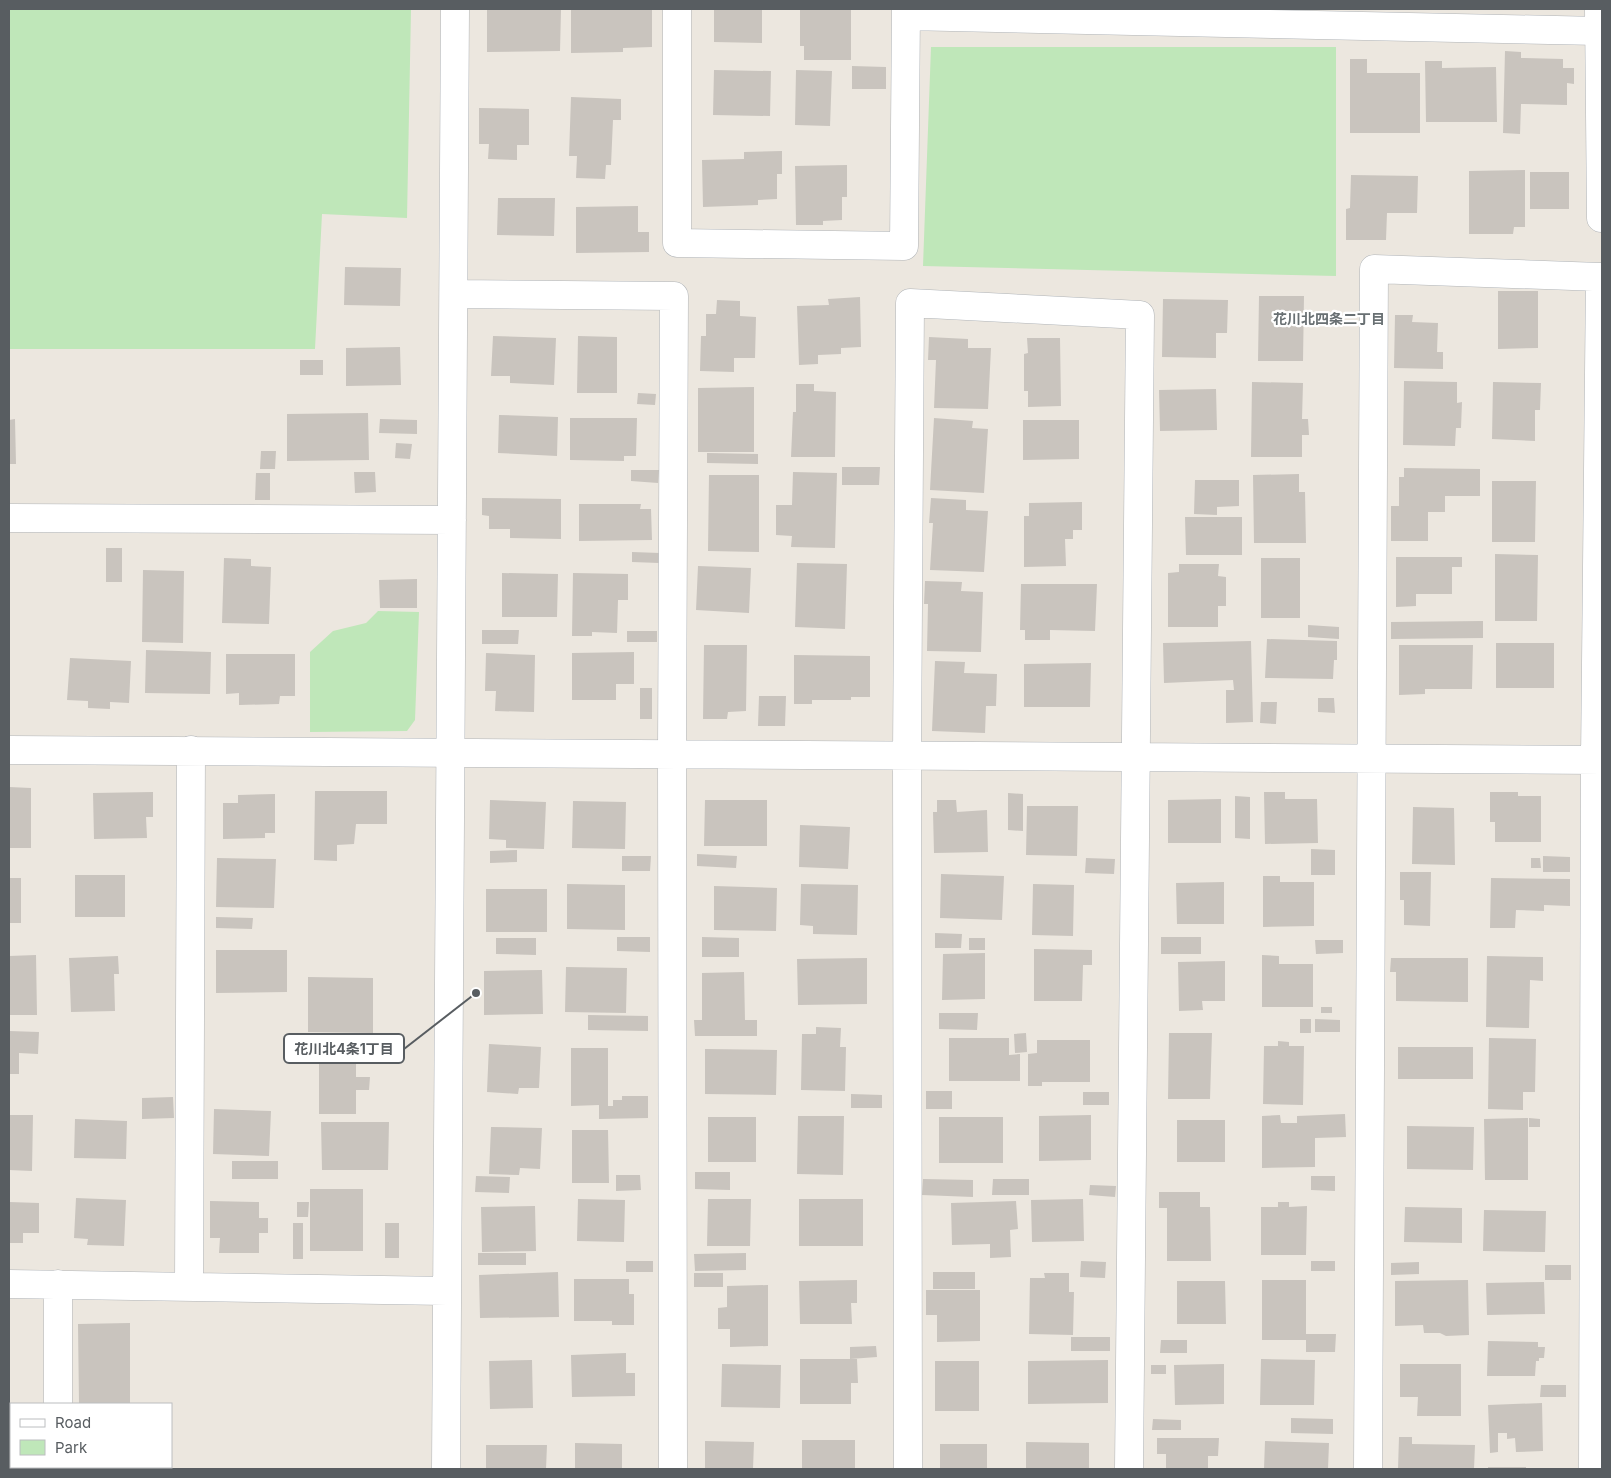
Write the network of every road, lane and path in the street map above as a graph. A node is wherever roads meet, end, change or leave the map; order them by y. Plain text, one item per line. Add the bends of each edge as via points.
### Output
1 (455, 9) edge
2 (677, 9) edge
3 (906, 12) edge
4 (1599, 20) edge
5 (1602, 218) edge
6 (454, 294) junction
7 (9, 518) edge
8 (452, 520) junction
9 (9, 750) edge
10 (192, 750) junction
11 (451, 751) junction
12 (672, 753) junction
13 (907, 755) junction
14 (1136, 756) junction
15 (1372, 758) junction
16 (1599, 760) edge
17 (9, 1284) edge
18 (58, 1284) junction
19 (189, 1287) junction
20 (447, 1291) junction
21 (58, 1403) edge
22 (446, 1469) edge
23 (673, 1469) edge
24 (908, 1469) edge
25 (1129, 1469) edge
26 (1368, 1469) edge
27 (1593, 1469) edge

1 - 6 street
2 - 3 street via 677,243 904,246
3 - 4 street
4 - 5 street
6 - 8 street
6 - 12 street via 674,296
7 - 8 street
8 - 11 street
9 - 10 street
10 - 11 street
10 - 19 street
11 - 12 street
11 - 20 street
12 - 13 street
12 - 23 street
13 - 14 street
13 - 14 street via 910,303 1140,315
13 - 24 street
14 - 15 street
14 - 25 street
15 - 16 street
15 - 16 street via 1374,269 1600,277
15 - 26 street
16 - 27 street
17 - 18 street
18 - 19 street
18 - 21 street
19 - 20 street
20 - 22 street

